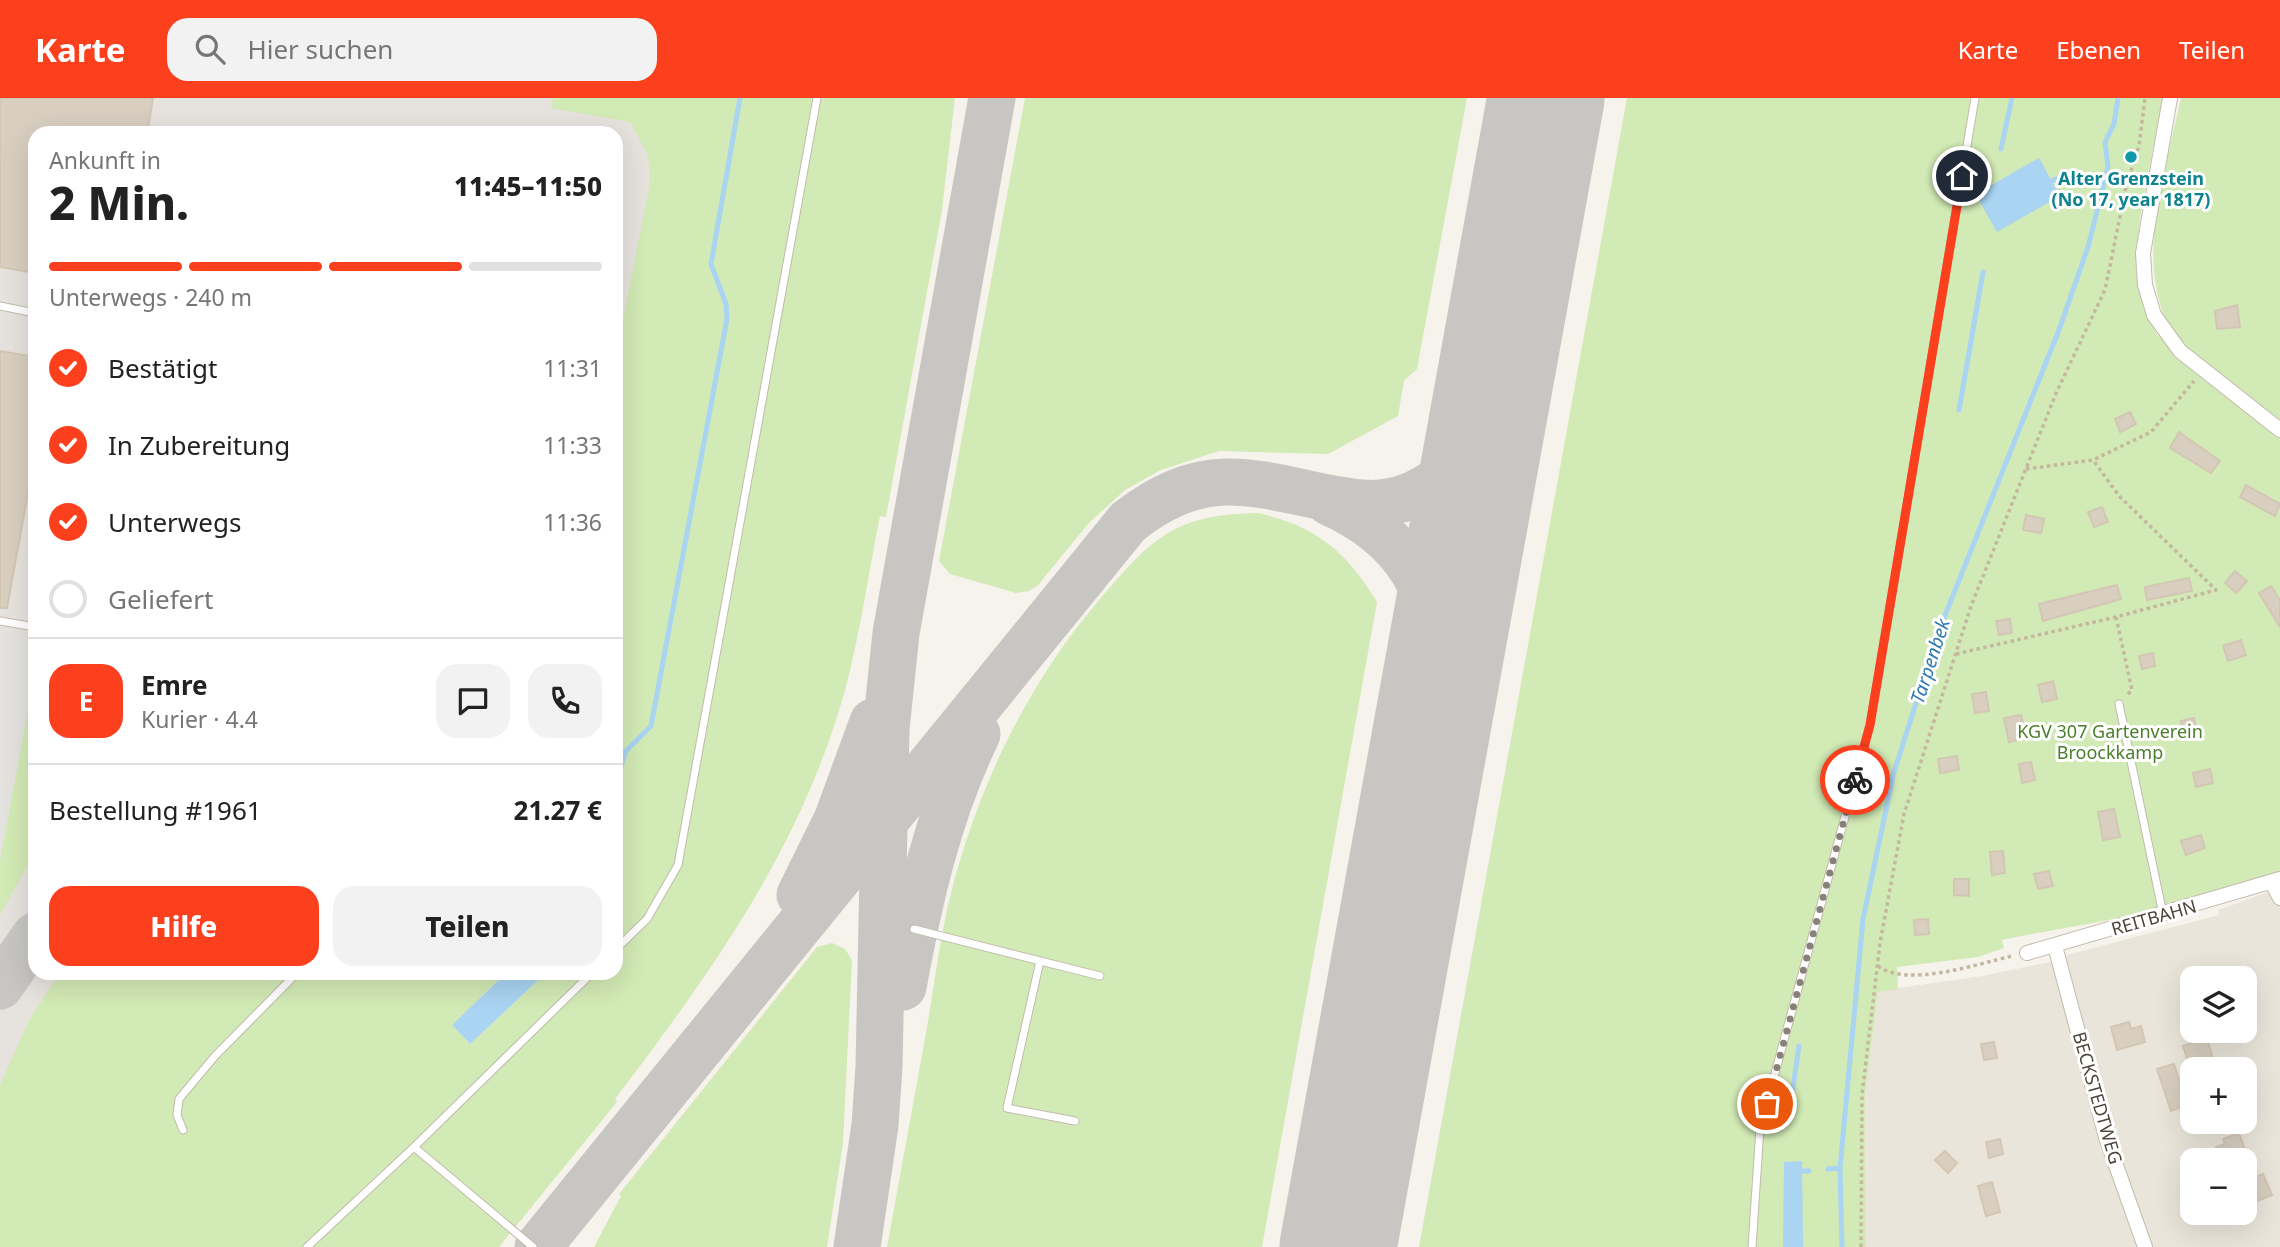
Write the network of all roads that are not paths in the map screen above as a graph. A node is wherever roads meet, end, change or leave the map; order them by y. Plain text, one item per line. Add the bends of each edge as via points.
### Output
1 (817, 98) edge
2 (1976, 98) edge
3 (2170, 98) edge
4 (0, 306) edge
5 (28, 312) edge
6 (2280, 430) edge
7 (0, 621) edge
8 (28, 626) edge
9 (2119, 704) road end
10 (2276, 881) edge
11 (2280, 898) edge
12 (2163, 915) junction
13 (914, 929) dead end
14 (623, 942) edge
15 (2055, 946) junction
16 (2027, 953) road end
17 (1040, 961) junction
18 (1100, 976) dead end
19 (290, 980) edge
20 (585, 980) edge
21 (1075, 1121) dead end
22 (183, 1130) dead end
23 (414, 1147) junction
24 (307, 1247) edge
25 (533, 1247) edge
26 (1752, 1247) edge
27 (2145, 1247) edge

1 - 14 lane via 678,865 647,919
2 - 26 lane via 1870,725 1760,1128
3 - 6 street via 2143,253 2145,285 2154,315 2168,337 2202,371
4 - 5 lane
7 - 8 lane
9 - 12 lane
10 - 11 street
10 - 12 street, REITBAHN
12 - 15 street, REITBAHN
13 - 17 lane
15 - 16 street, REITBAHN
15 - 27 street, BECKSTEDTWEG via 2106,1137
17 - 18 lane
17 - 21 lane via 1007,1108
19 - 22 lane via 178,1099 177,1115
20 - 23 lane
23 - 24 lane
23 - 25 lane

